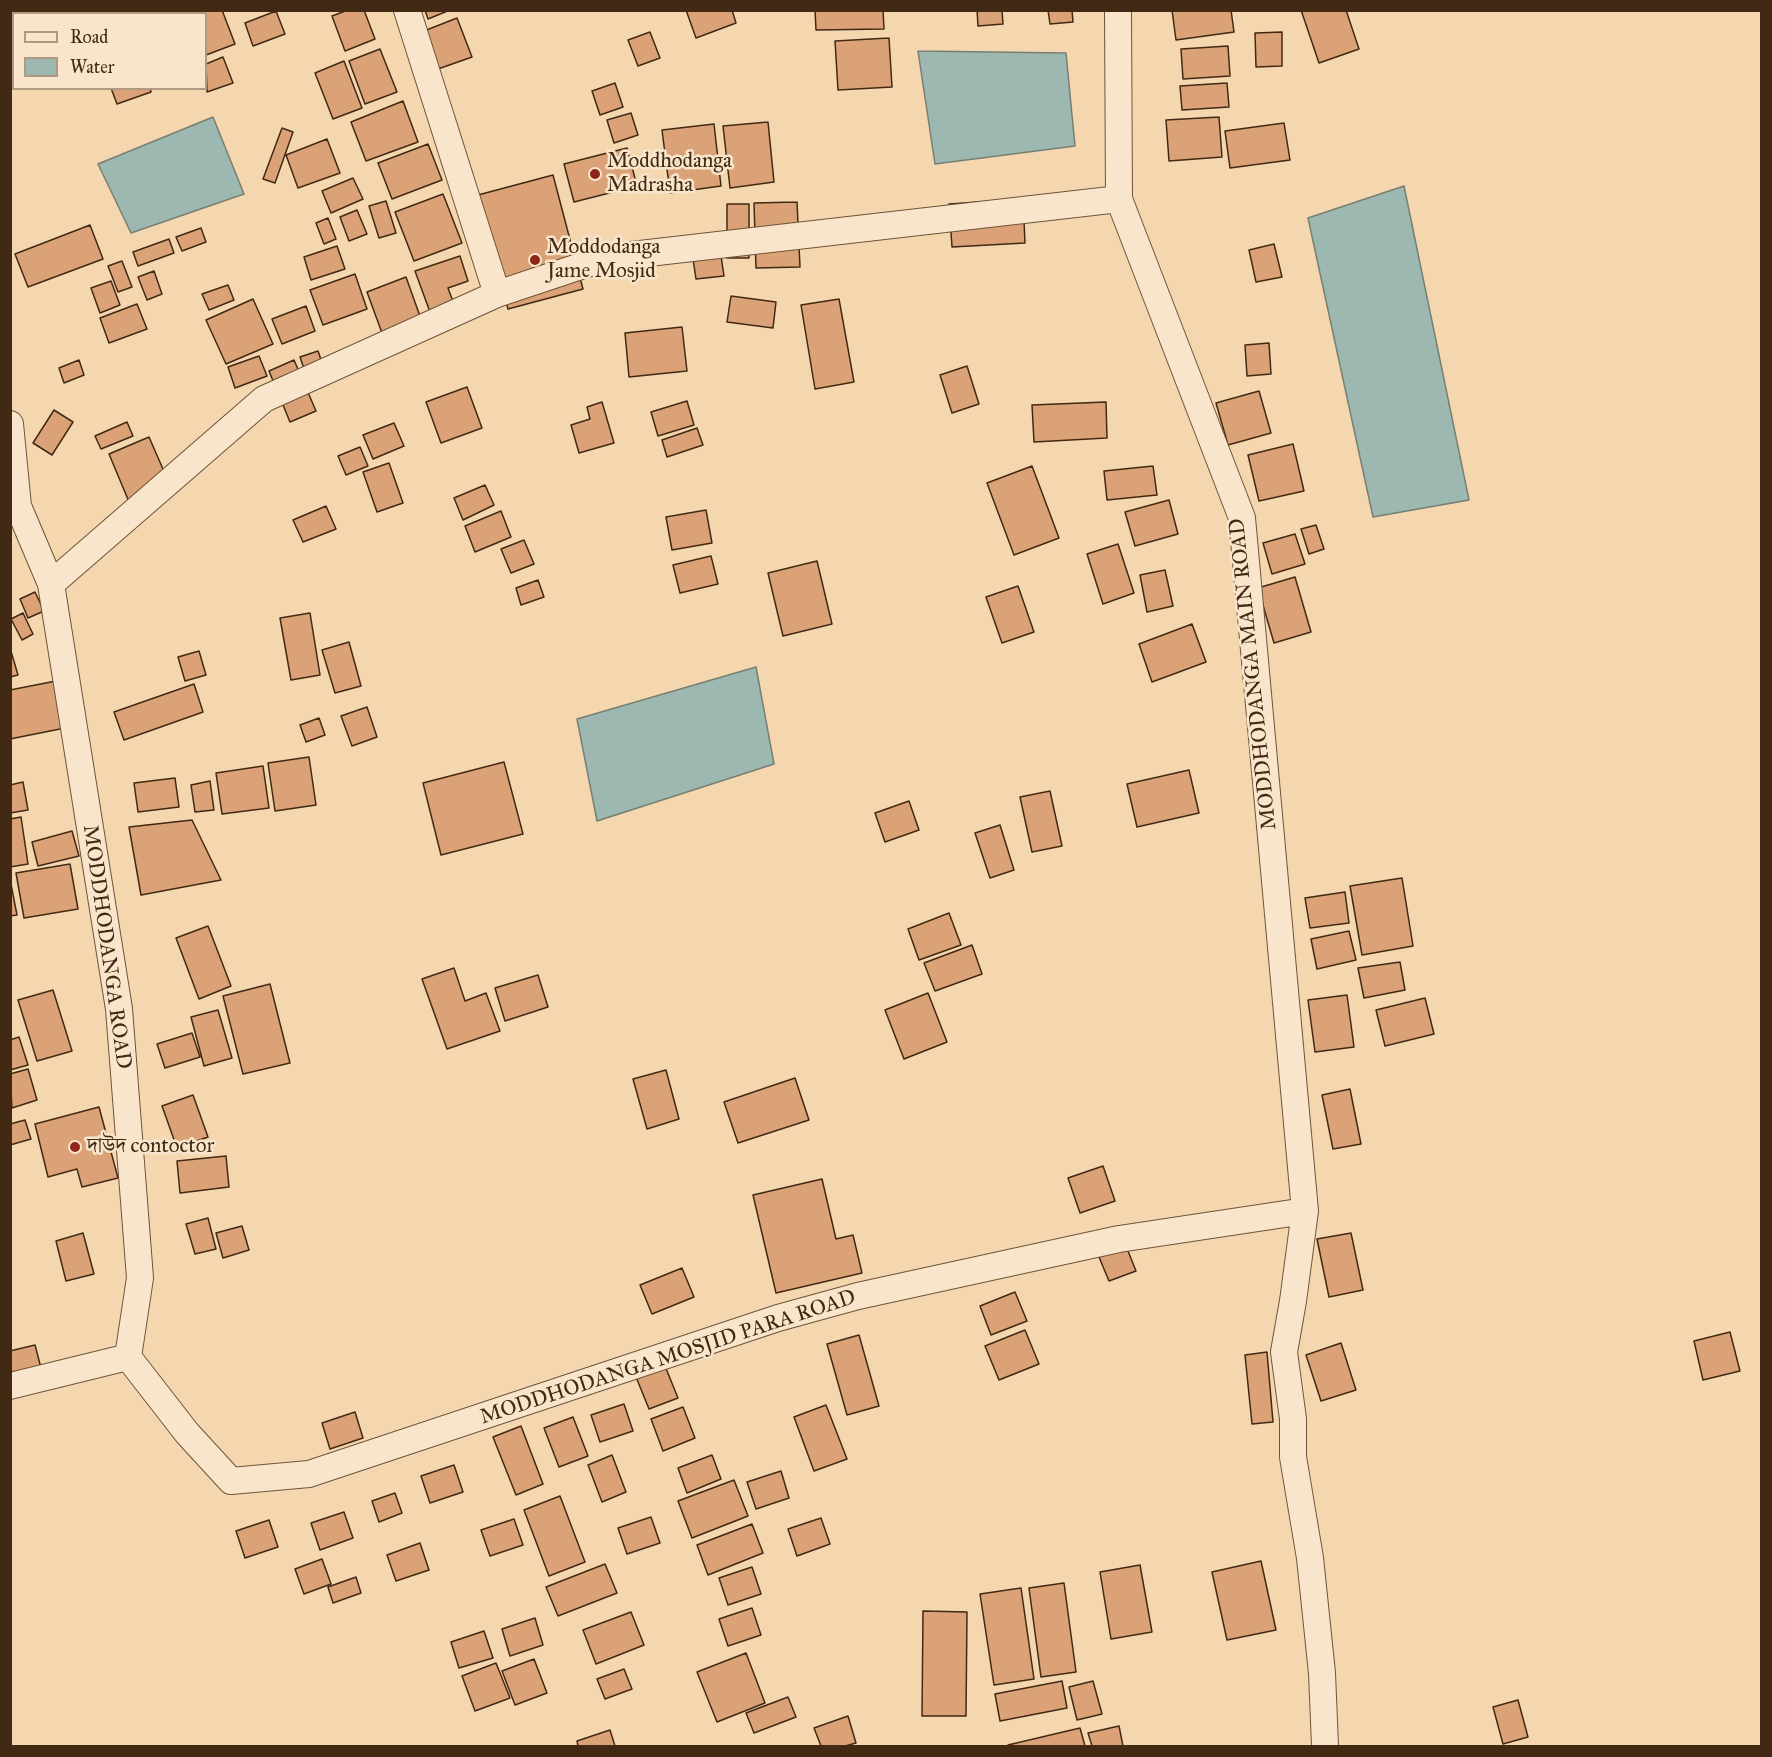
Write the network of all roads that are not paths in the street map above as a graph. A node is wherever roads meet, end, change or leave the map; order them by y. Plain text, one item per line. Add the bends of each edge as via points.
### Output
1 (407, 10) edge
2 (1118, 10) edge
3 (1119, 199) junction
4 (497, 294) junction
5 (10, 424) edge
6 (51, 584) junction
7 (1305, 1210) junction
8 (128, 1357) junction
9 (10, 1386) edge
10 (1325, 1746) edge

1 - 4 street
2 - 3 street, MODDHODANGA MAIN ROAD
3 - 4 street via 605,258
3 - 7 street, MODDHODANGA MAIN ROAD via 1242,518
4 - 6 street via 264,399
5 - 6 street, MODDHODANGA ROAD via 18,506
6 - 8 street, MODDHODANGA ROAD via 119,1009 140,1278
7 - 8 street, MODDHODANGA MOSJID PARA ROAD via 1119,1239 858,1296 778,1318 309,1474 231,1480 187,1433
7 - 10 street via 1284,1352 1293,1419 1293,1457 1322,1673
8 - 9 street

